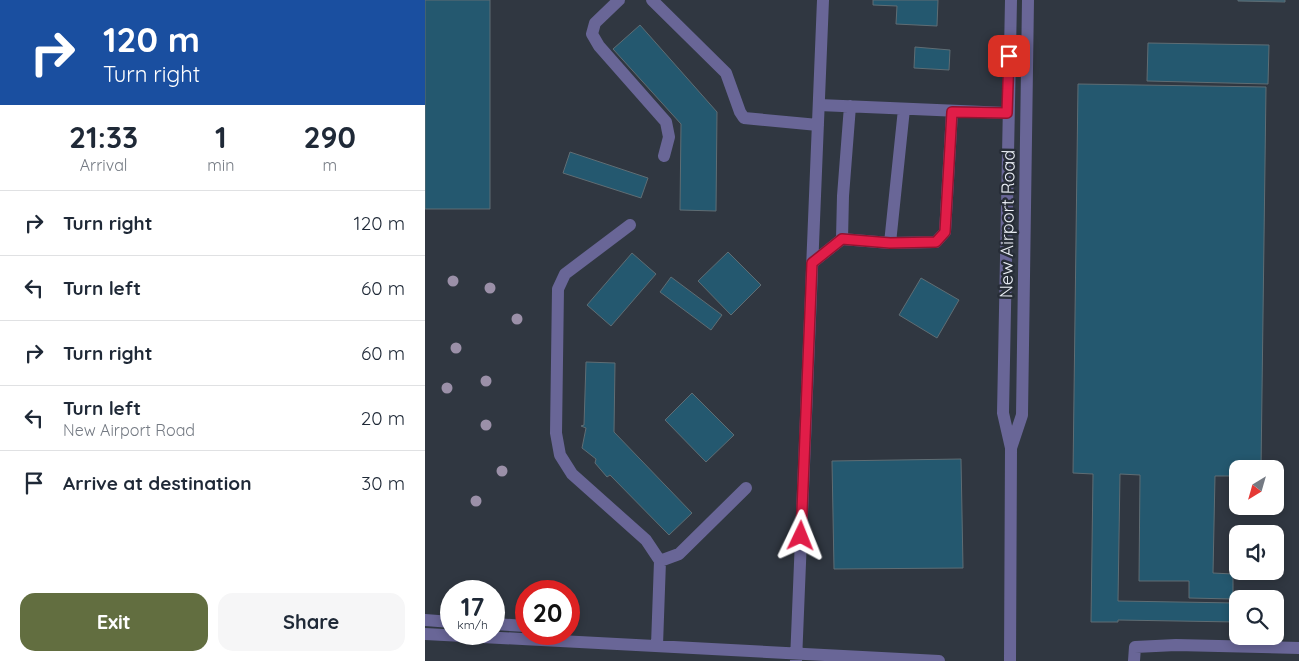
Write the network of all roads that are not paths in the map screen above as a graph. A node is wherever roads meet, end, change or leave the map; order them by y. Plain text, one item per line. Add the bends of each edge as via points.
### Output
1 (619, 0) edge
2 (652, 0) edge
3 (823, 0) edge
4 (1011, 0) edge
5 (1028, 0) edge
6 (819, 105) junction
7 (850, 106) junction
8 (904, 109) junction
9 (952, 112) junction
10 (1007, 113) junction
11 (818, 125) junction
12 (664, 156) dead end
13 (630, 225) dead end
14 (842, 239) junction
15 (890, 243) junction
16 (812, 263) junction
17 (1011, 448) junction
18 (746, 488) dead end
19 (660, 561) junction
20 (425, 620) edge
21 (440, 621) edge
22 (425, 634) edge
23 (515, 636) edge
24 (580, 640) edge
25 (657, 645) junction
26 (1299, 648) edge
27 (797, 657) edge
28 (939, 661) edge
29 (1009, 661) edge
30 (1134, 661) edge

1 - 12 lane via 595,23 593,34 599,46 666,122 669,137
2 - 11 lane via 727,73 744,118
3 - 6 lane
4 - 10 lane, New Airport Road
5 - 17 lane, New Airport Road via 1022,415
6 - 7 lane
6 - 11 lane
7 - 8 lane
7 - 14 lane
8 - 9 lane
8 - 15 lane
9 - 10 lane
9 - 15 lane via 945,232 936,242
10 - 17 lane, New Airport Road via 1003,412
11 - 16 lane
13 - 19 lane via 565,274 558,289 556,433 560,455 572,474 646,540
14 - 15 lane
14 - 16 lane
16 - 27 lane
17 - 29 lane, New Airport Road
18 - 19 lane via 679,554
19 - 25 lane
20 - 21 lane
22 - 23 lane
24 - 25 lane
25 - 27 lane
26 - 30 lane via 1135,647
27 - 28 lane

